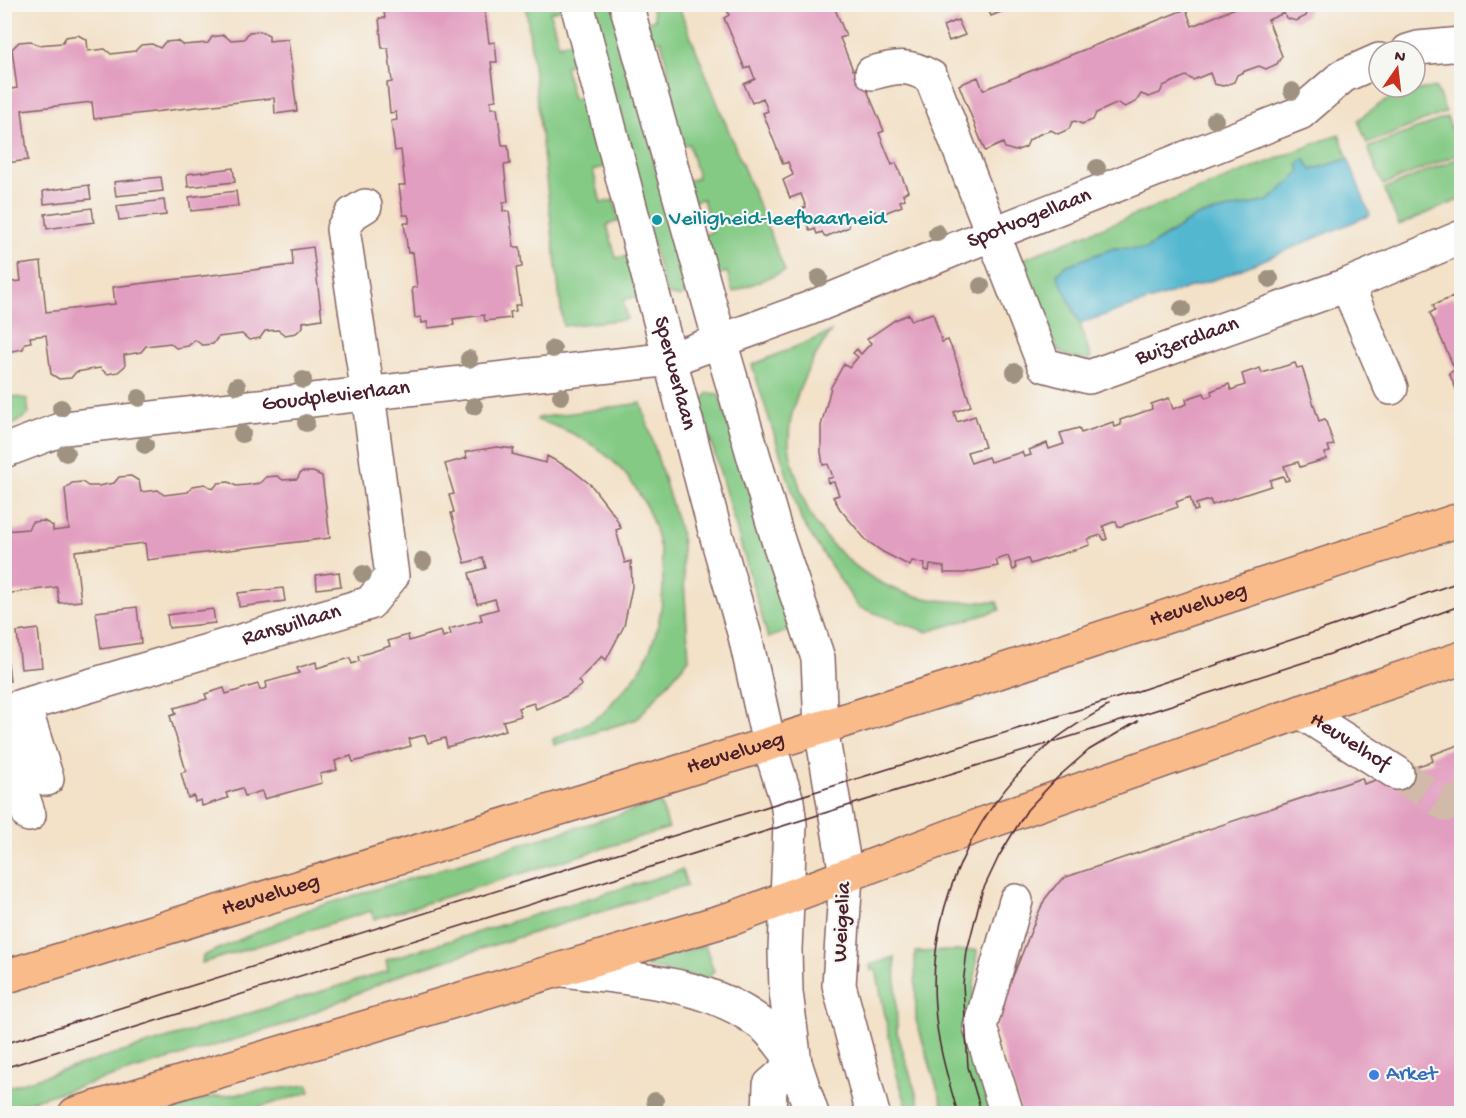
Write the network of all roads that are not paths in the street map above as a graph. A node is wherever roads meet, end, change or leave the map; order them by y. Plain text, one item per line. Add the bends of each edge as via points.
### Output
1 (577, 4) edge
2 (627, 4) edge
3 (1461, 44) edge
4 (1427, 47) edge
5 (1367, 65) edge
6 (872, 73) dead end
7 (365, 206) dead end
8 (992, 234) junction
9 (1461, 237) edge
10 (1347, 285) junction
11 (720, 341) junction
12 (671, 359) junction
13 (1392, 388) dead end
14 (368, 394) junction
15 (4, 451) edge
16 (1461, 519) edge
17 (1461, 658) edge
18 (14, 708) edge
19 (1301, 712) junction
20 (821, 728) junction
21 (4, 740) edge
22 (769, 744) junction
23 (1397, 773) tunnel mouth
24 (47, 779) dead end
25 (28, 815) dead end
26 (846, 875) junction
27 (786, 897) junction
28 (1016, 901) dead end
29 (562, 970) junction
30 (4, 976) edge
31 (795, 1063) junction
32 (75, 1113) edge
33 (770, 1113) edge
34 (812, 1113) edge
35 (873, 1113) edge
36 (1007, 1113) edge

1 - 12 street, Sperwerlaan
2 - 11 street
3 - 4 street
5 - 8 street, Spotvogellaan via 1343,76 1300,113
6 - 8 street via 894,67 915,68 931,77
7 - 14 street, Ransuillaan via 351,214 343,229
8 - 10 street, Buizerdlaan via 1044,365 1089,377
8 - 11 street, Spotvogellaan
9 - 10 street, Buizerdlaan
10 - 13 street
11 - 12 street, Spotvogellaan
11 - 20 street via 778,540 818,658
12 - 14 street, Goudplevierlaan
12 - 22 street, Sperwerlaan via 746,636
14 - 15 street, Goudplevierlaan via 65,428
14 - 18 street, Ransuillaan via 392,576 370,603
16 - 20 main road, Heuvelweg
17 - 19 main road
18 - 24 street
19 - 23 street, Heuvelhof
19 - 26 main road
20 - 22 main road, Heuvelweg
20 - 26 street, Weigelia
21 - 25 street
22 - 27 street via 790,824
22 - 30 main road, Heuvelweg
26 - 27 main road
26 - 35 street, Weigelia via 839,985
27 - 29 main road via 736,917
27 - 31 street via 786,992
28 - 36 street via 980,1027
29 - 31 street via 679,986 720,1000 763,1025
29 - 32 main road
31 - 33 street via 770,1085
31 - 34 street

